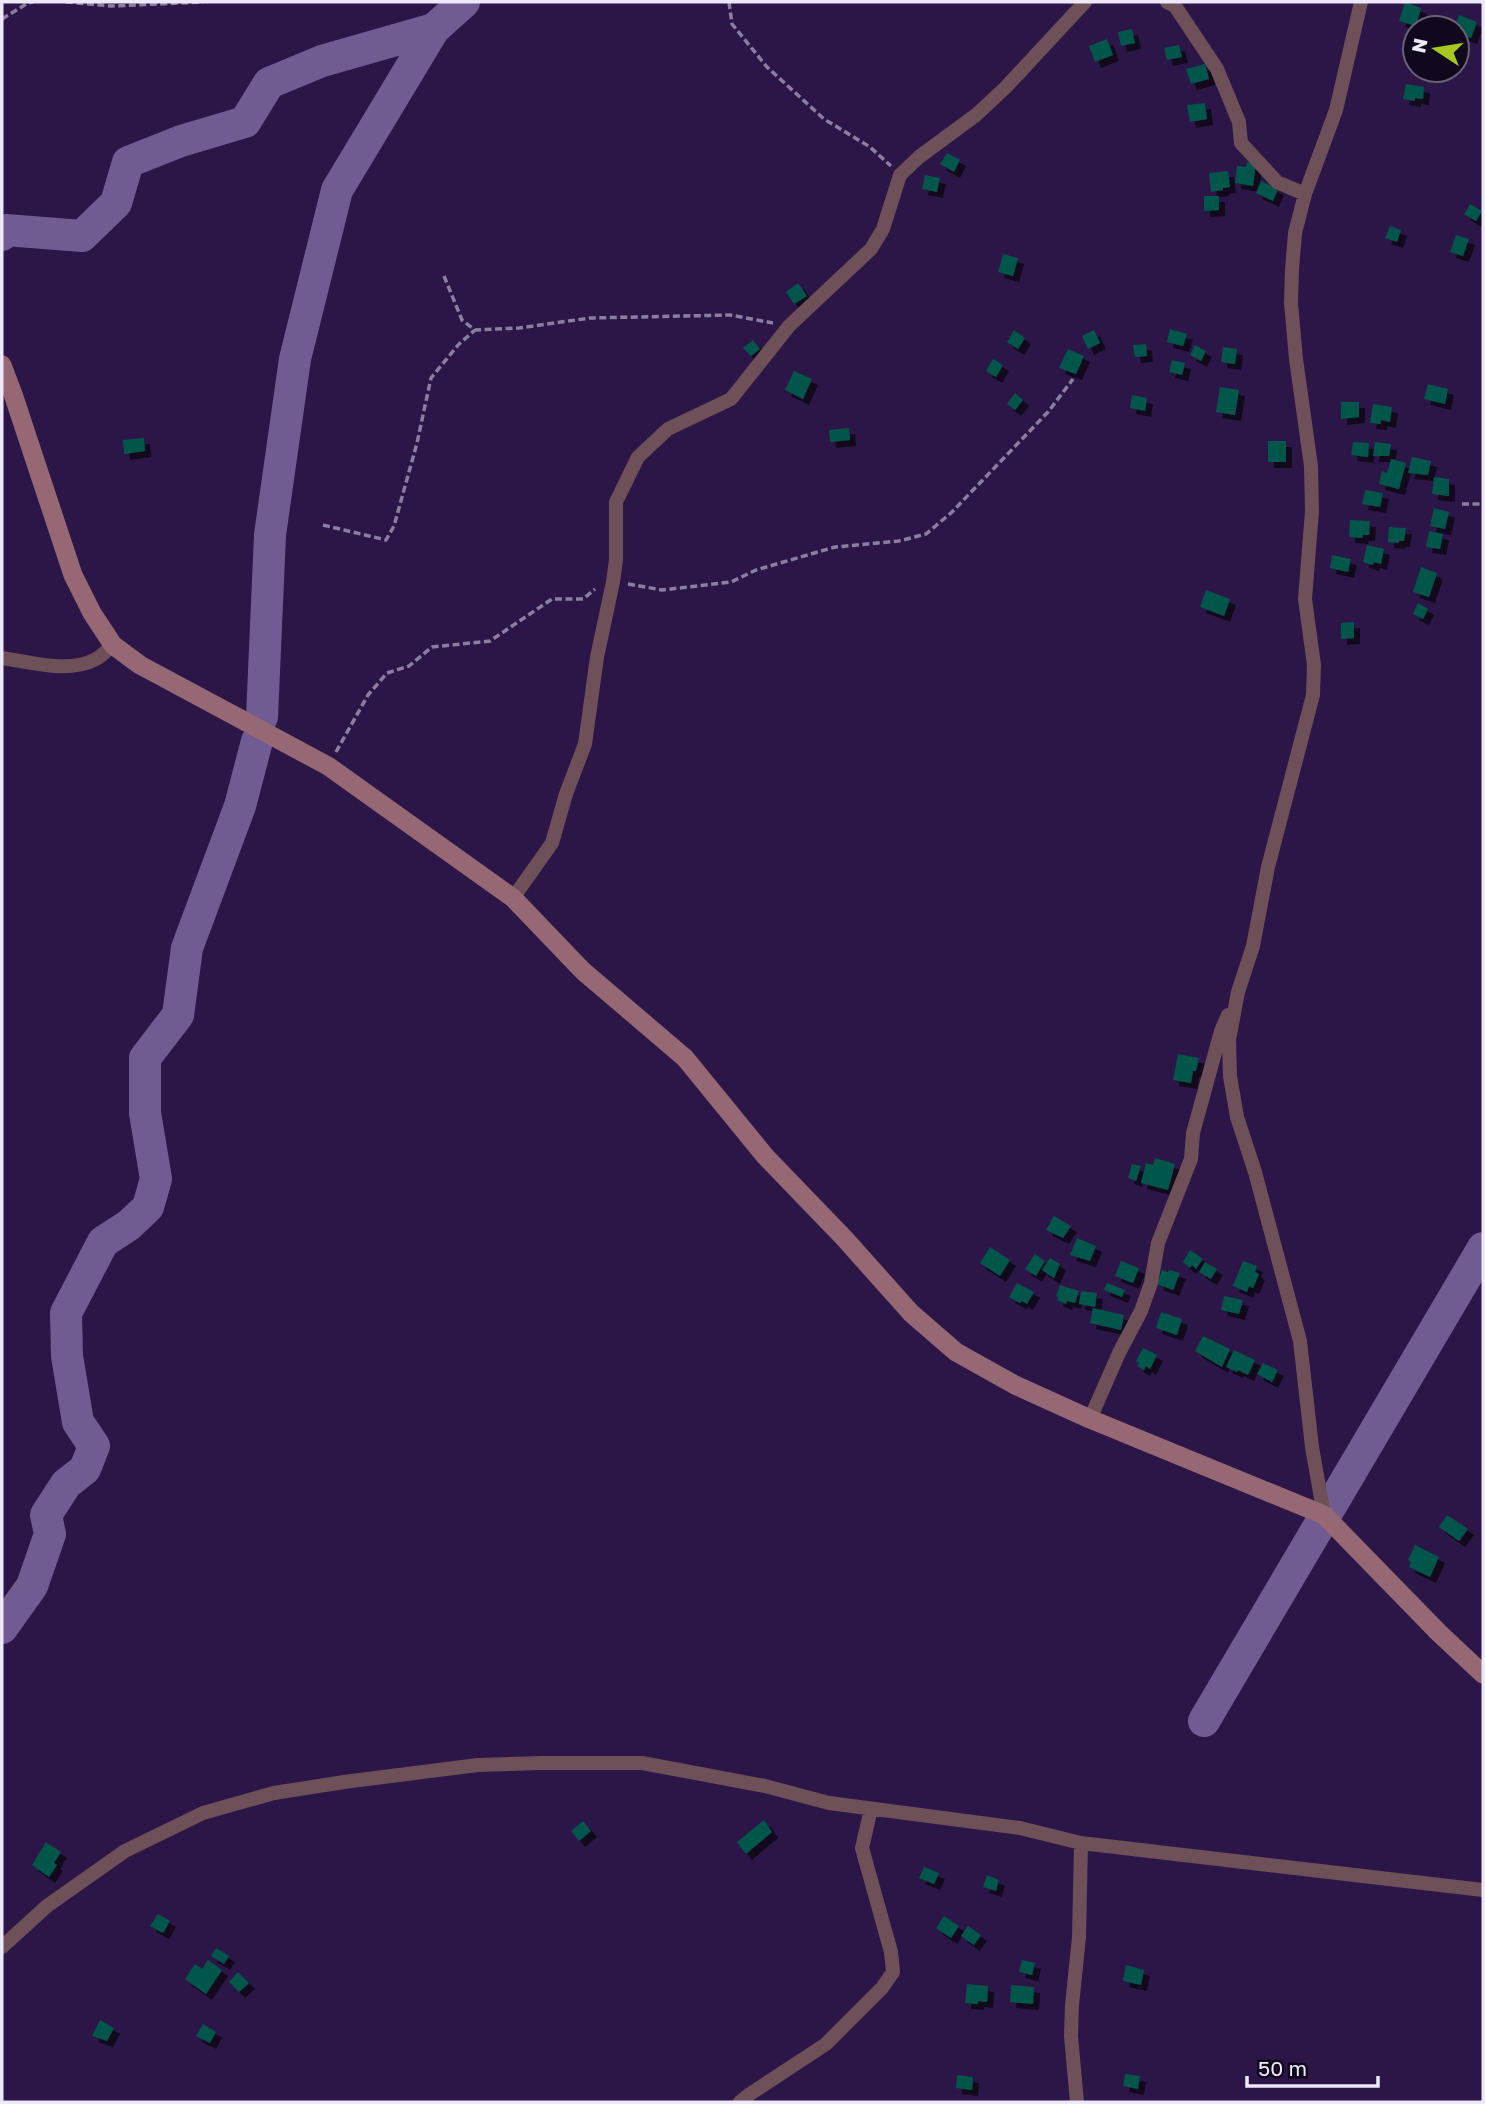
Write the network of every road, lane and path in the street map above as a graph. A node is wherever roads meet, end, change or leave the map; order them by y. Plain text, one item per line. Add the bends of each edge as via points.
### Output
1 (33, 2) edge
2 (66, 2) edge
3 (203, 2) edge
4 (729, 2) edge
5 (1085, 2) edge
6 (1167, 2) edge
7 (1361, 2) edge
8 (2, 19) edge
9 (900, 175) junction
10 (1305, 194) junction
11 (444, 276) dead end
12 (789, 326) junction
13 (475, 330) junction
14 (2, 365) edge
15 (1073, 379) dead end
16 (1462, 504) dead end
17 (1483, 504) edge
18 (323, 525) dead end
19 (613, 582) junction
20 (113, 645) junction
21 (2, 658) edge
22 (328, 766) junction
23 (513, 898) junction
24 (1238, 992) junction
25 (1090, 1419) junction
26 (1324, 1515) junction
27 (1483, 1674) edge
28 (872, 1809) junction
29 (1080, 1843) junction
30 (1483, 1890) edge
31 (2, 1947) edge
32 (740, 2102) edge
33 (1077, 2102) edge

1 - 8 path
2 - 3 path via 112,6
4 - 9 path via 732,24 767,67 824,119 870,147
5 - 9 street via 996,97
6 - 10 street via 1175,6 1217,69 1239,122 1241,143 1277,182
7 - 10 street via 1336,110
9 - 12 street via 883,229 871,249
10 - 24 street via 1295,233 1291,303 1311,466 1305,599 1313,695
11 - 13 path via 462,320
12 - 13 path via 730,314 590,318
12 - 19 street via 732,399 668,429 638,457 616,502
13 - 18 path via 431,378 404,491 386,540
14 - 20 street via 73,575
15 - 19 path via 1048,412 926,534 835,547 731,582 662,590
16 - 17 path
19 - 22 path via 605,581 583,599 552,598 490,641 432,647 409,666 387,673 368,695
19 - 23 street via 585,744 552,843
20 - 21 street via 95,660 74,665
20 - 22 street via 140,665
22 - 23 street
23 - 25 street via 583,971 685,1058 765,1156 911,1314 956,1352
24 - 25 street via 1221,1031 1193,1133 1191,1160 1158,1243 1151,1283
24 - 26 street via 1229,1040 1230,1076 1237,1117 1300,1341
25 - 26 street
26 - 27 street
28 - 29 street via 1020,1828
28 - 31 street via 642,1763 478,1766 274,1793 203,1813 125,1850 47,1906
28 - 32 street via 862,1848 893,1972 826,2044
29 - 30 street
29 - 33 street via 1071,2036

